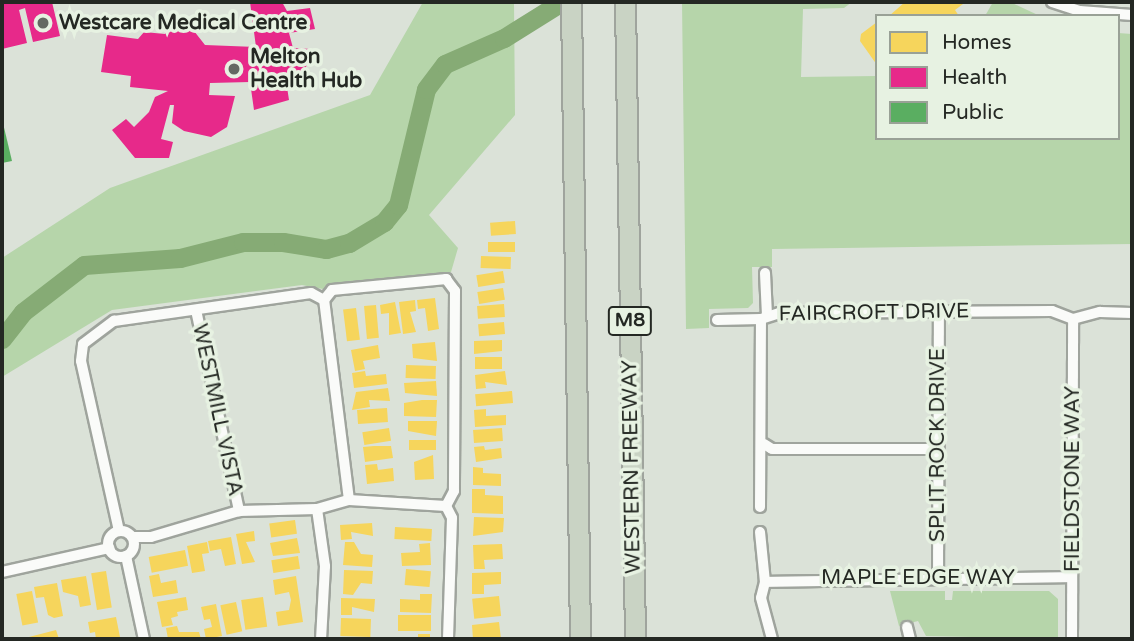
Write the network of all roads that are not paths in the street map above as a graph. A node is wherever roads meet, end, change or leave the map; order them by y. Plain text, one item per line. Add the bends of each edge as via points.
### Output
1 (571, 2) edge
2 (625, 2) edge
3 (1052, 2) edge
4 (1119, 14) edge
5 (765, 273) dead end
6 (324, 300) junction
7 (196, 310) junction
8 (939, 312) junction
9 (1132, 313) edge
10 (764, 317) junction
11 (1073, 319) junction
12 (717, 320) dead end
13 (764, 444) junction
14 (938, 449) junction
15 (349, 500) junction
16 (446, 506) junction
17 (760, 507) dead end
18 (317, 509) junction
19 (239, 511) junction
20 (119, 531) junction
21 (760, 532) dead end
22 (133, 537) junction
23 (109, 548) junction
24 (126, 556) junction
25 (2, 572) edge
26 (1072, 577) junction
27 (938, 578) junction
28 (765, 582) junction
29 (907, 627) dead end
30 (144, 639) edge
31 (321, 639) edge
32 (447, 639) edge
33 (580, 639) edge
34 (635, 639) edge
35 (772, 639) edge
36 (910, 639) edge
37 (1072, 639) edge

1 - 33 highway, M8
2 - 34 highway, WESTERN FREEWAY / M8
3 - 4 street via 1080,11
5 - 10 street
6 - 7 street via 311,293
6 - 15 street
6 - 16 street via 332,290 446,279 455,290 454,491
7 - 19 street, WESTMILL VISTA
7 - 20 street via 114,321 80,351
8 - 10 street, FAIRCROFT DRIVE
8 - 11 street, FAIRCROFT DRIVE via 1052,311
8 - 14 street, SPLIT ROCK DRIVE
9 - 11 street, FAIRCROFT DRIVE via 1100,312
10 - 12 street
10 - 13 street, FAIRCROFT DRIVE
11 - 26 street, FIELDSTONE WAY
13 - 14 street via 772,449
13 - 17 street, FAIRCROFT DRIVE via 757,468
14 - 27 street, SPLIT ROCK DRIVE
15 - 16 street
15 - 18 street
16 - 32 street via 452,518
18 - 19 street
18 - 31 street via 325,566
19 - 22 street via 151,537
20 - 22 street
20 - 23 street via 111,536
21 - 28 street
22 - 24 street via 134,547
23 - 24 street via 117,556
23 - 25 street
24 - 30 street
26 - 27 street, MAPLE EDGE WAY
26 - 37 street, FIELDSTONE WAY
27 - 28 street, MAPLE EDGE WAY
28 - 35 street via 761,598
29 - 36 street

